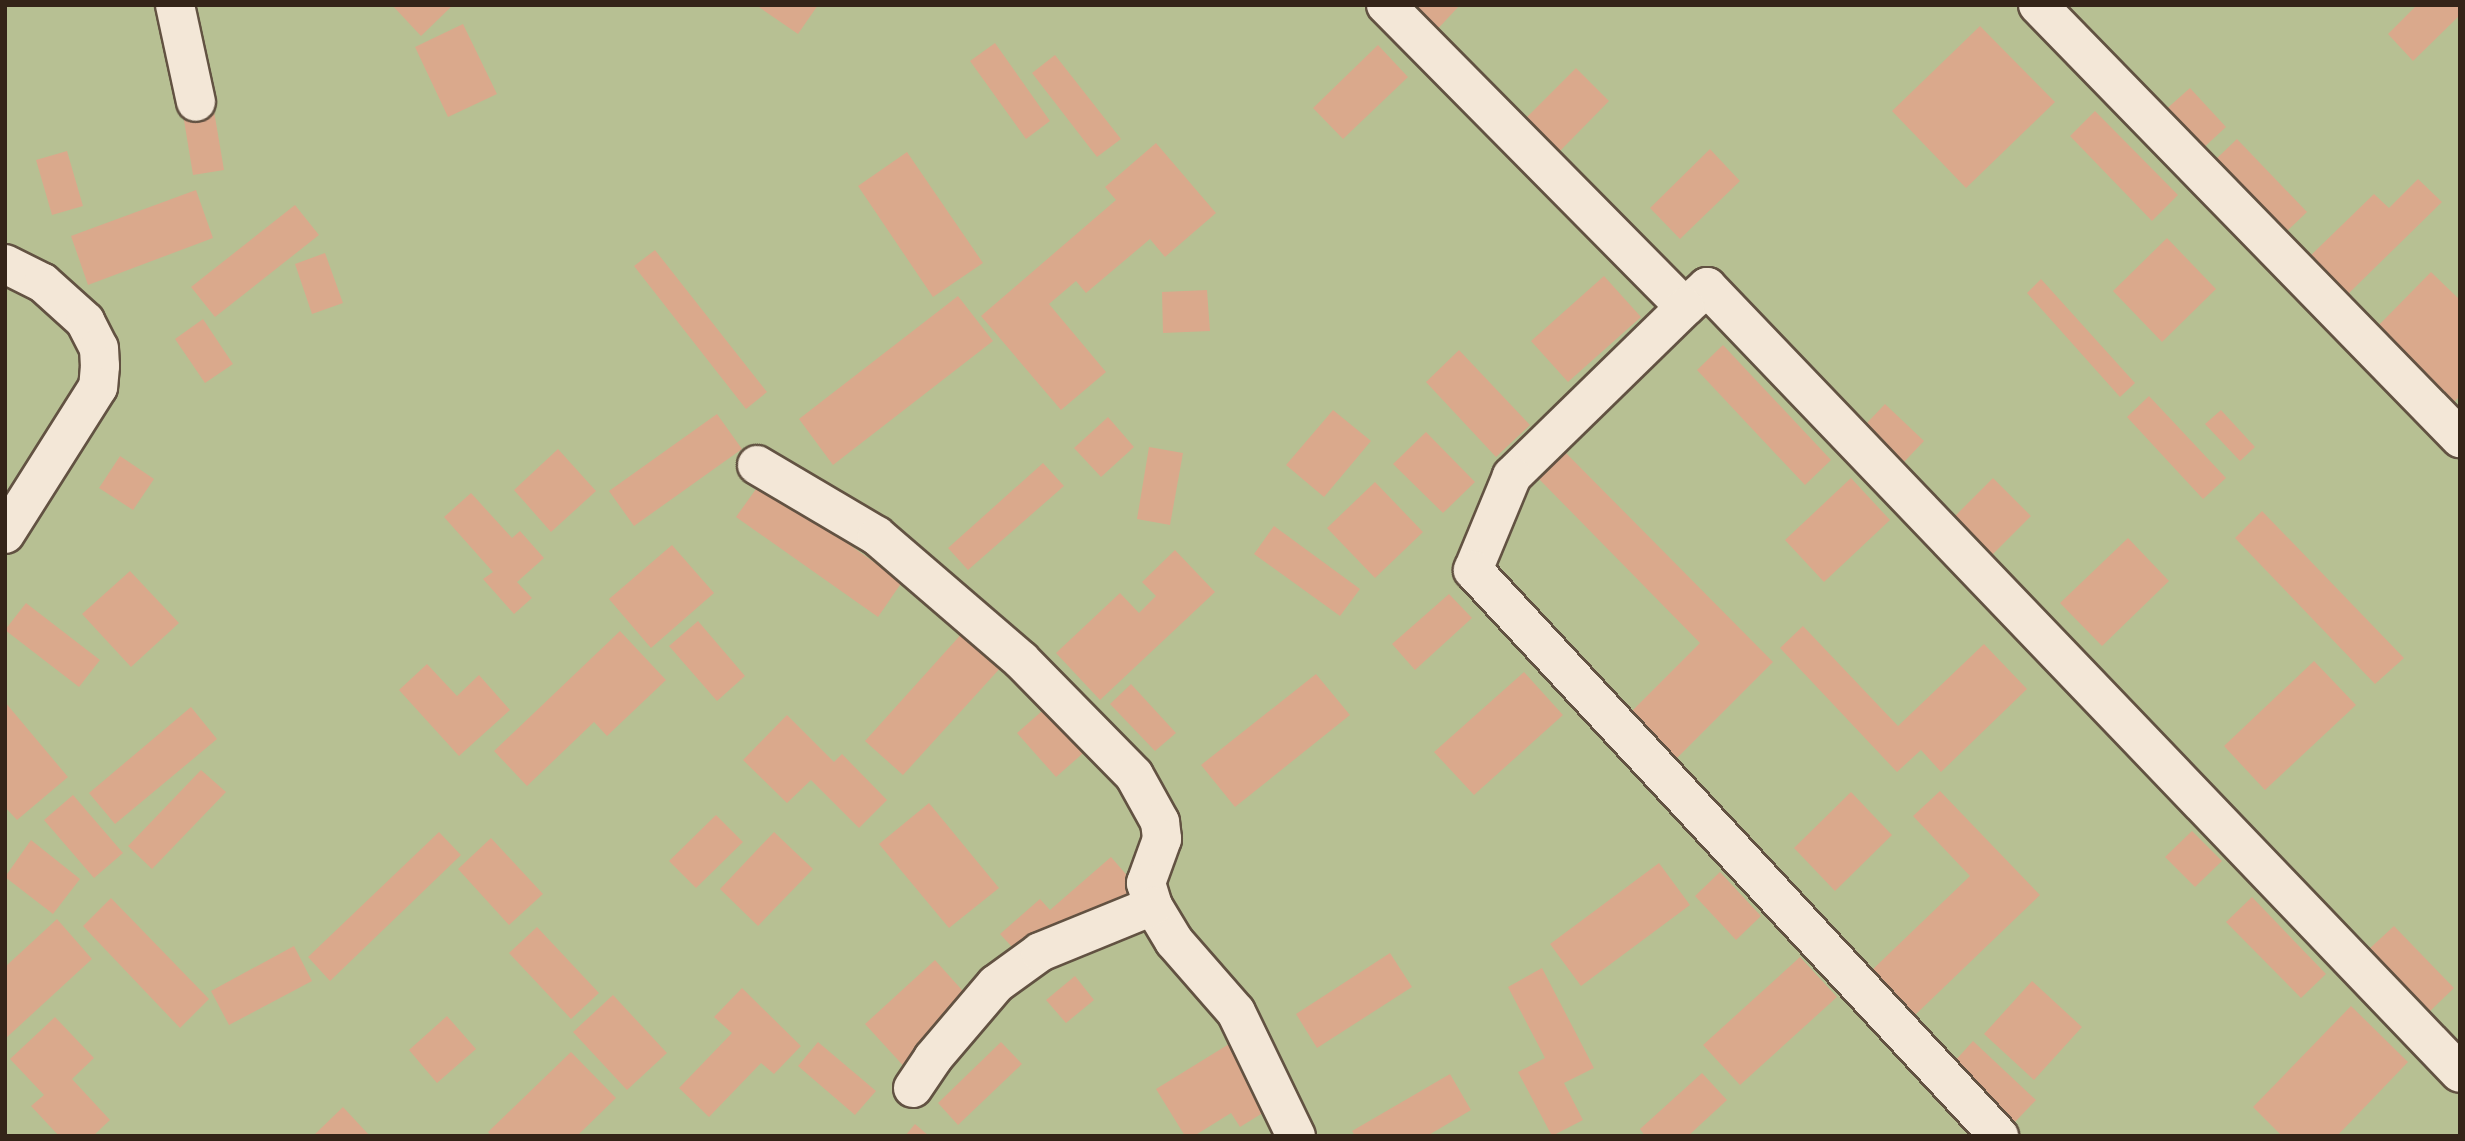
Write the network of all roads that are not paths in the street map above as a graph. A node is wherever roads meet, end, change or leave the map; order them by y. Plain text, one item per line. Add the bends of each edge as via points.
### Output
1 (175, 5) edge
2 (1386, 5) edge
3 (2038, 5) edge
4 (196, 102) dead end
5 (5, 264) edge
6 (1685, 307) junction
7 (2460, 438) edge
8 (757, 465) dead end
9 (5, 534) edge
10 (1153, 906) junction
11 (2460, 1073) edge
12 (913, 1088) dead end
13 (1296, 1136) edge
14 (1999, 1136) edge

1 - 4 lane
2 - 6 lane
3 - 7 lane
5 - 9 lane via 43,284 85,321 99,348 100,366 98,387
6 - 11 lane via 1707,287
6 - 14 lane via 1512,476 1473,570
8 - 10 lane via 877,536 1021,660 1134,775 1160,822 1162,839 1146,883
10 - 12 lane via 1040,952 996,984
10 - 13 lane via 1174,941 1236,1012

